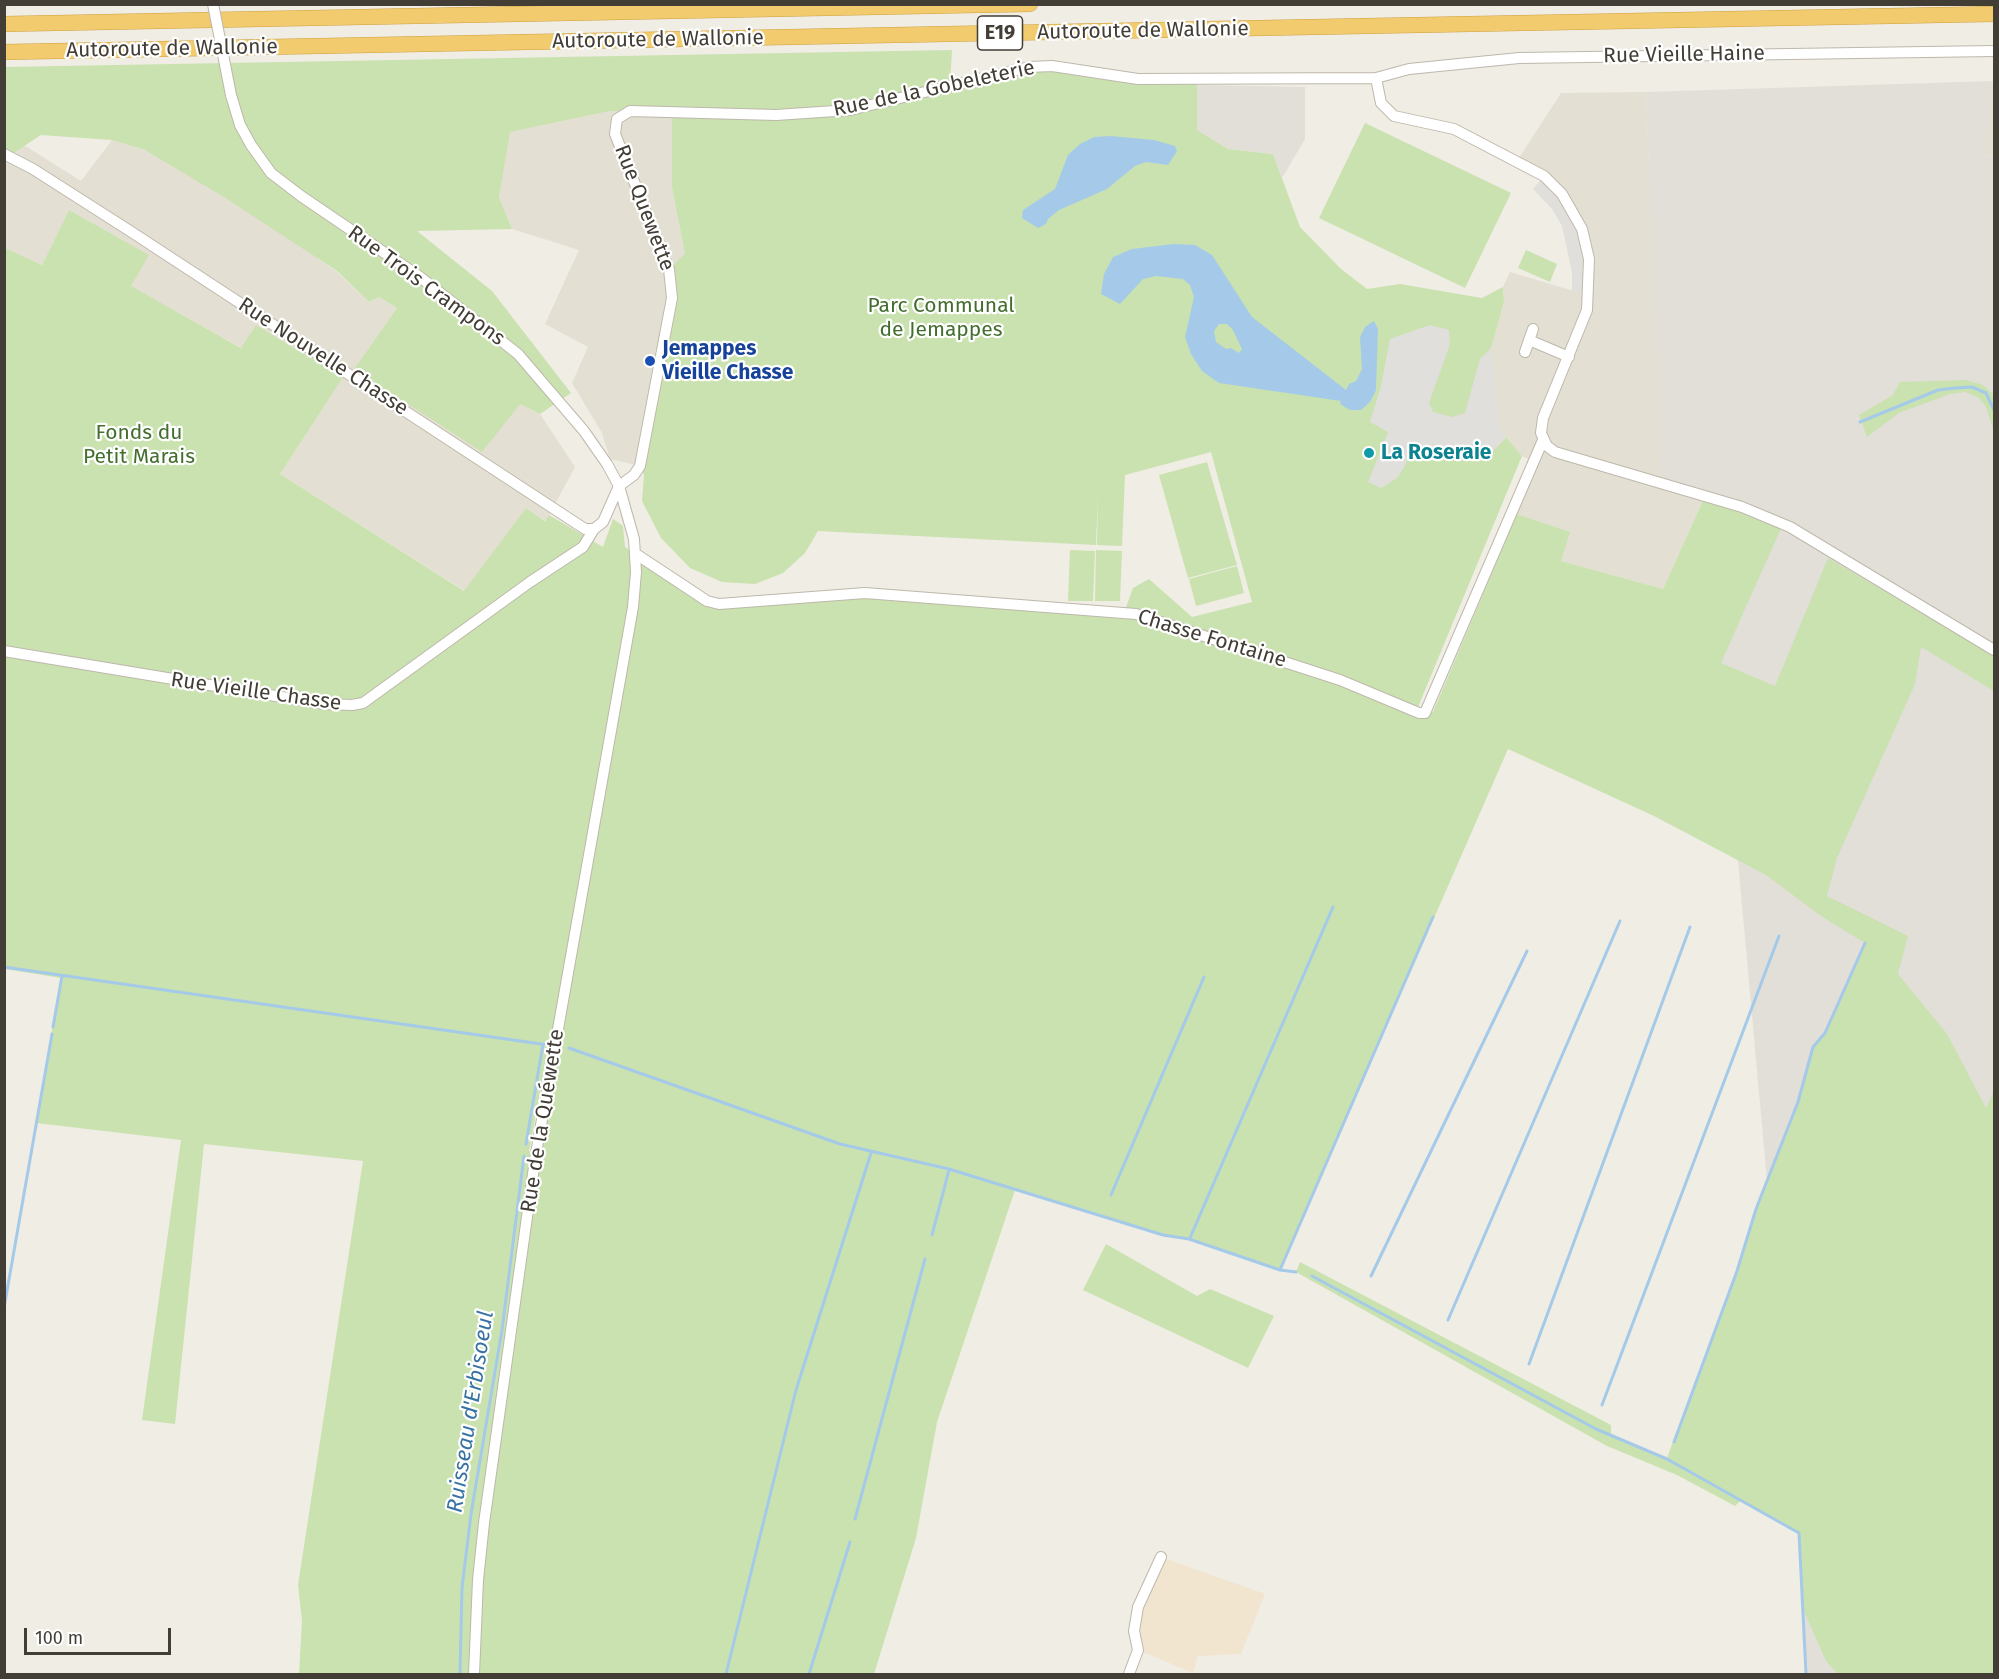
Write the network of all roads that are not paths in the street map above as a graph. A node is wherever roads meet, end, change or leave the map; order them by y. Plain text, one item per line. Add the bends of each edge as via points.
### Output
1 (213, 4) edge
2 (1030, 4) edge
3 (1995, 15) edge
4 (4, 24) edge
5 (1995, 51) edge
6 (4, 52) edge
7 (1376, 78) junction
8 (615, 134) joint
9 (6, 158) edge
10 (1525, 352) dead end
11 (1569, 357) junction
12 (1543, 440) junction
13 (620, 486) junction
14 (594, 529) junction
15 (636, 554) junction
16 (1995, 650) edge
17 (4, 651) edge
18 (1161, 1557) dead end
19 (474, 1674) edge
20 (1129, 1674) edge

1 - 13 street, Rue Trois Crampons, bridge via 231,95 246,135 271,173 420,277 518,354 584,432
2 - 4 highway, Autoroute de Wallonie / E19
3 - 6 highway, Autoroute de Wallonie / E19
5 - 7 street, Rue Vieille Haine via 1519,58 1409,69
7 - 8 street, Rue de la Gobeleterie via 1138,79 1052,66 1029,67 850,110 776,115 630,111 617,119
7 - 11 street via 1381,103 1394,116 1465,134 1544,176 1562,194 1582,229 1589,259 1587,310
8 - 13 street, Rue Quewette via 669,269 672,286 640,466
9 - 14 street, Rue Nouvelle Chasse via 130,231 585,529
10 - 11 street via 1531,335
11 - 12 street via 1543,418
12 - 15 street, Chasse Fontaine via 1425,713 1340,680 1136,614 865,593 719,604 693,592
12 - 16 street via 1555,452 1742,507 1790,527
13 - 14 street via 603,522
13 - 15 street, Rue Trois Crampons
14 - 17 street, Rue Vieille Chasse via 583,547 363,703 324,704
15 - 19 street, Rue de la Quéwette via 628,636 536,1153 484,1523
18 - 20 street via 1138,1607 1134,1631 1138,1650

